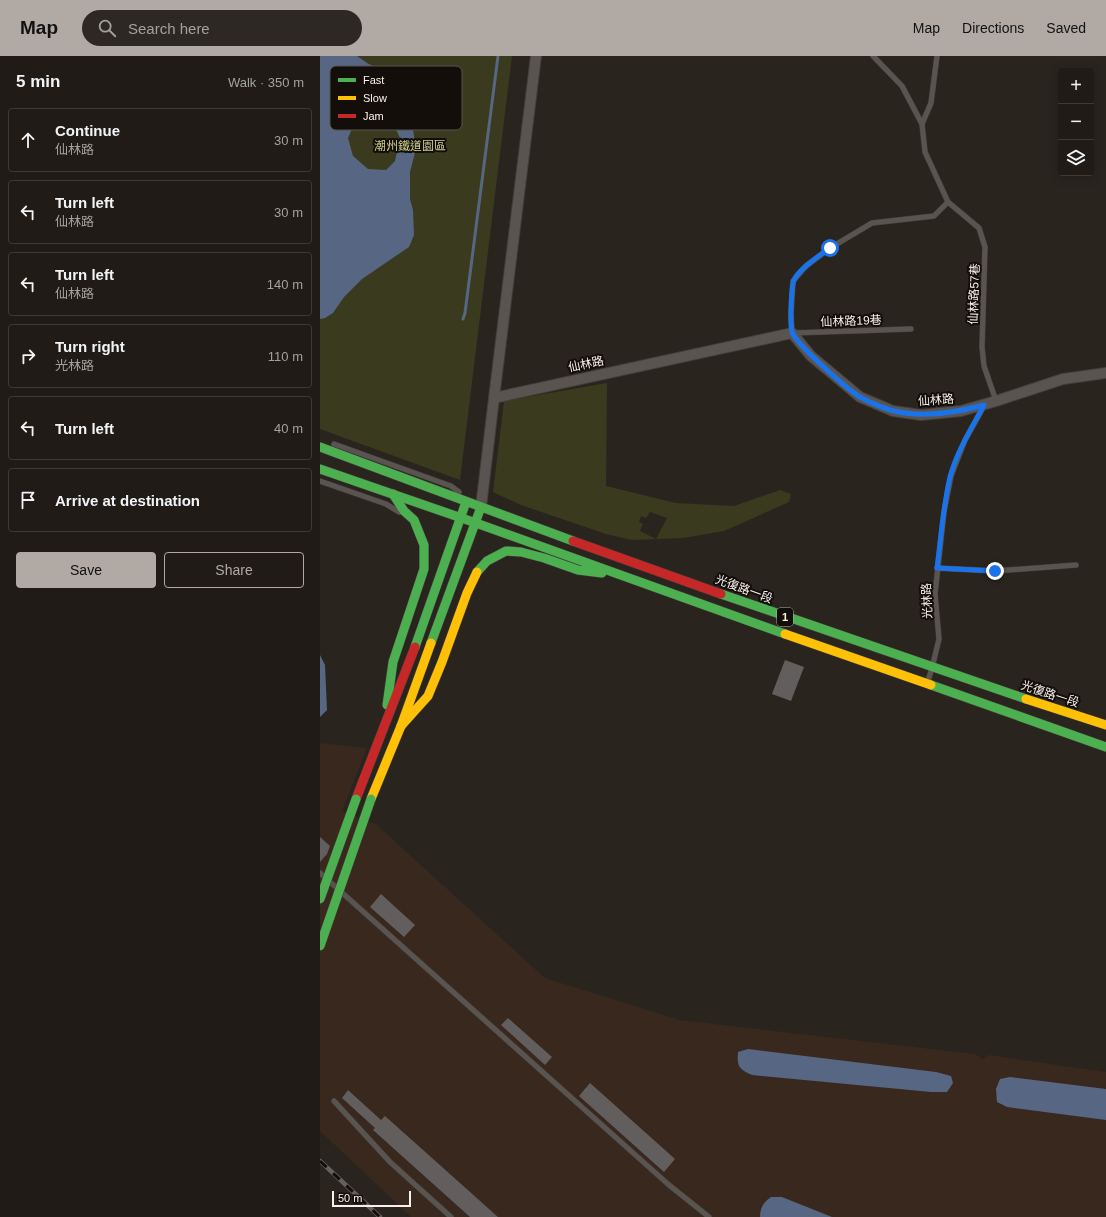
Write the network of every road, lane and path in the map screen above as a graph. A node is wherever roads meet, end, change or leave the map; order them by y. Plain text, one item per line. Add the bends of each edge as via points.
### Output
1 (536, 56) edge
2 (873, 56) edge
3 (937, 56) edge
4 (922, 124) junction
5 (948, 202) junction
6 (911, 329) dead end
7 (792, 333) junction
8 (1106, 373) edge
9 (494, 398) junction
10 (996, 401) junction
11 (984, 405) junction
12 (324, 444) edge
13 (320, 469) edge
14 (320, 481) edge
15 (393, 494) junction
16 (466, 502) junction
17 (481, 507) junction
18 (461, 517) junction
19 (414, 520) junction
20 (476, 522) junction
21 (1076, 565) dead end
22 (937, 568) junction
23 (619, 575) junction
24 (932, 668) junction
25 (927, 684) junction
26 (385, 724) junction
27 (401, 726) junction
28 (1106, 726) edge
29 (1106, 748) edge
30 (320, 873) edge
31 (320, 899) edge
32 (320, 946) edge
33 (334, 1101) dead end
34 (451, 1217) edge
35 (709, 1217) edge

1 - 9 street
2 - 4 lane via 902,86
3 - 4 lane via 931,103
4 - 5 lane via 925,152
5 - 7 lane via 934,216 872,223 806,266 794,281
5 - 10 lane, 仙林路57巷 via 979,228 985,247 982,347 984,366
6 - 7 lane, 仙林路19巷
7 - 9 street, 仙林路
7 - 11 street, 仙林路 via 811,356 860,397 892,411 921,415 961,411
8 - 10 street, 仙林路 via 1063,380
9 - 17 street
10 - 11 street, 仙林路
11 - 22 lane, 光林路 via 965,440 951,476
12 - 16 main road, 光復路一段
12 - 17 lane via 451,486
13 - 15 main road
14 - 19 lane via 386,504
15 - 18 main road
15 - 19 main road via 404,511
16 - 17 main road, 光復路一段 / 1
16 - 18 main road
17 - 20 main road
17 - 24 main road, 光復路一段 / 1
18 - 20 main road, 1
18 - 26 main road
19 - 26 main road via 424,545 424,569 392,662
20 - 23 main road, 1
20 - 27 main road
21 - 22 lane via 995,571
22 - 24 lane, 光林路 via 935,594 939,639
23 - 25 main road, 1
23 - 27 main road via 578,570 521,552 506,551 486,560 467,593 428,696
24 - 25 lane, 光林路
24 - 28 main road, 光復路一段 / 1
25 - 29 main road, 1
26 - 31 main road, bridge
27 - 32 main road, bridge via 371,800
30 - 35 lane via 663,1180
33 - 34 lane via 390,1162

